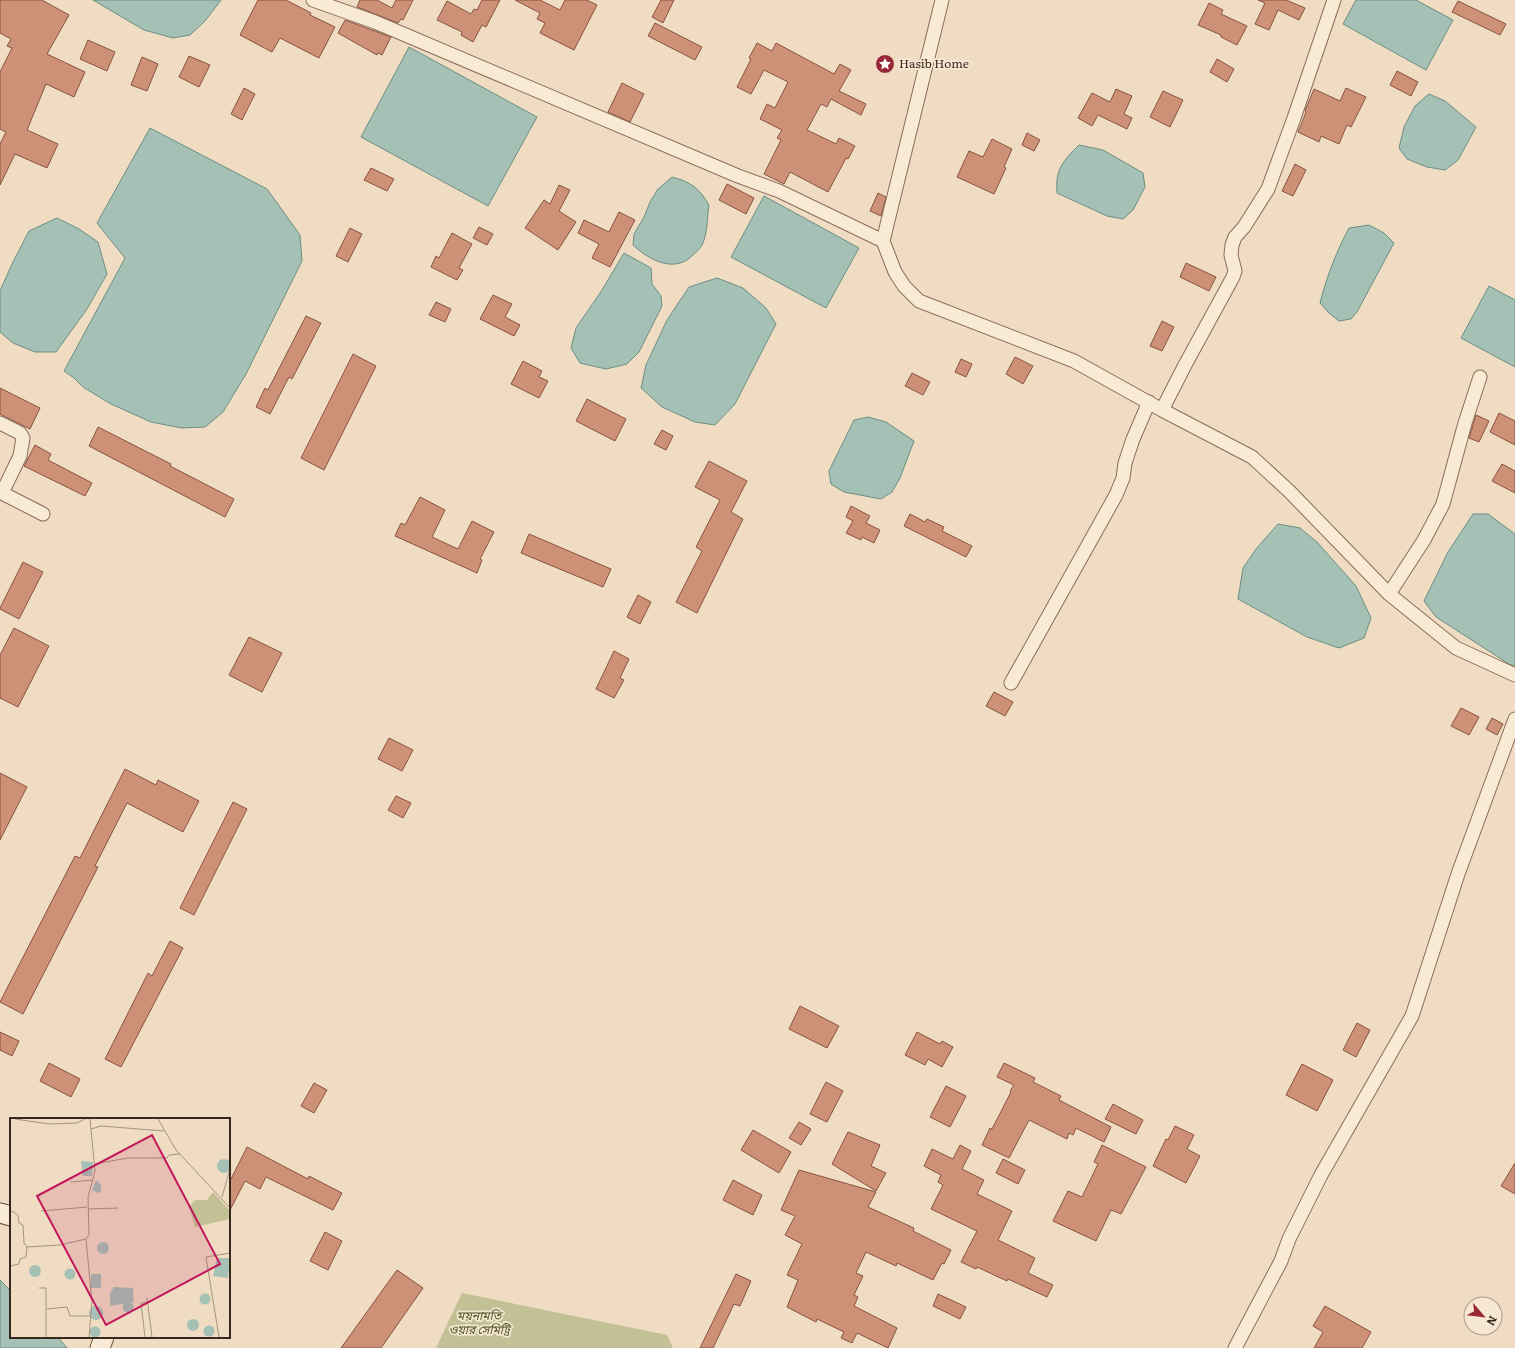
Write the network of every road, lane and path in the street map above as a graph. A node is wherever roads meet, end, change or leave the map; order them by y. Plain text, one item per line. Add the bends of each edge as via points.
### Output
1 (313, 0) edge
2 (942, 0) edge
3 (1334, 0) edge
4 (883, 240) junction
5 (1480, 376) dead end
6 (1149, 402) junction
7 (1162, 410) junction
8 (0, 423) edge
9 (1, 492) edge
10 (43, 514) dead end
11 (1389, 594) junction
12 (1515, 675) edge
13 (1011, 683) dead end
14 (1515, 719) edge
15 (0, 1213) edge
16 (10, 1216) edge
17 (104, 1338) edge
18 (100, 1348) edge
19 (1235, 1348) edge

1 - 4 street via 375,22 779,191
2 - 4 street
3 - 7 street via 1268,189 1232,245 1231,255 1235,271 1233,277
4 - 6 street via 894,272 919,301 1074,361
5 - 11 street via 1443,504 1424,540
6 - 7 street
6 - 13 street via 1129,451 1116,495
7 - 11 street via 1252,457 1289,491
8 - 9 street via 20,433 23,438 20,456
9 - 10 street
11 - 12 street via 1456,648
14 - 19 street via 1458,874 1412,1016 1321,1175 1289,1238 1281,1261
15 - 16 main road
17 - 18 main road

